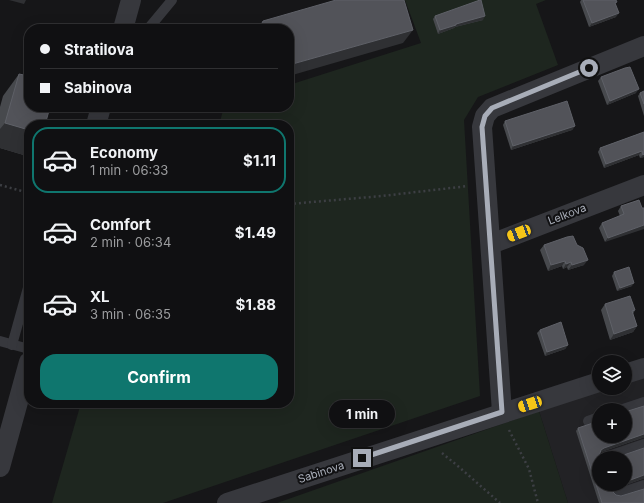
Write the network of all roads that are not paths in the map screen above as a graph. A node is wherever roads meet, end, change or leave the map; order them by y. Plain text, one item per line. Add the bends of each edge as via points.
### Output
1 (131, 0) edge
2 (172, 0) edge
3 (124, 24) edge
4 (152, 24) edge
5 (644, 46) edge
6 (644, 185) edge
7 (491, 244) junction
8 (24, 302) edge
9 (0, 341) edge
10 (12, 345) junction
11 (24, 348) edge
12 (644, 368) edge
13 (632, 372) edge
14 (24, 380) edge
15 (592, 384) edge
16 (644, 402) edge
17 (632, 406) edge
18 (502, 412) junction
19 (592, 420) edge
20 (588, 421) dead end
21 (644, 444) edge
22 (623, 451) edge
23 (0, 467) edge
24 (644, 485) edge
25 (617, 494) edge
26 (227, 503) edge

1 - 3 street
2 - 4 lane
5 - 7 street via 492,108 485,116 482,127
6 - 7 street, Lelkova
7 - 18 street
8 - 10 lane
9 - 10 lane
10 - 11 lane
12 - 13 street
14 - 23 street
15 - 18 street, Sabinova
16 - 17 lane
18 - 26 street, Sabinova
19 - 20 lane
21 - 22 lane
24 - 25 lane

